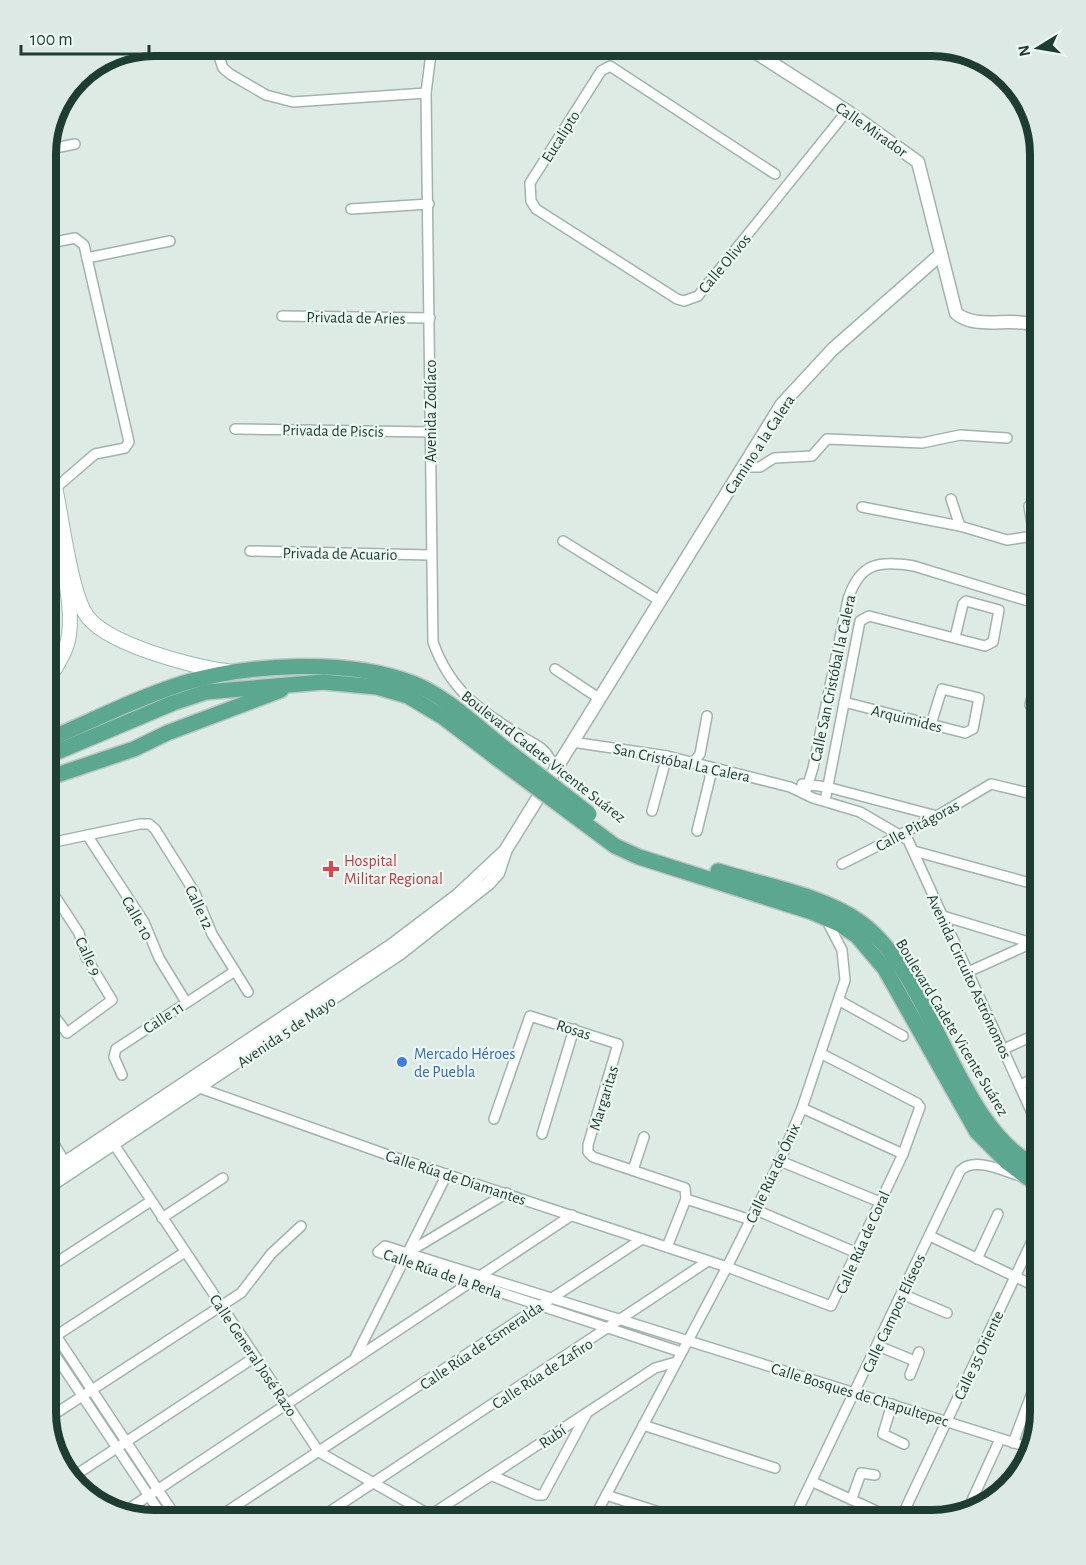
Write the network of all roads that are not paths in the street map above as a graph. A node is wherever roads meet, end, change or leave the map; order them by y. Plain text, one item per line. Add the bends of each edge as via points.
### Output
1 (219, 56) edge
2 (431, 56) edge
3 (761, 56) edge
4 (426, 93) junction
5 (848, 111) junction
6 (75, 144) dead end
7 (56, 148) edge
8 (775, 174) dead end
9 (429, 204) junction
10 (351, 209) dead end
11 (536, 209) joint
12 (170, 241) dead end
13 (56, 242) edge
14 (941, 254) junction
15 (87, 258) junction
16 (282, 316) dead end
17 (430, 318) junction
18 (1030, 325) edge
19 (235, 429) dead end
20 (430, 432) junction
21 (1007, 438) dead end
22 (744, 466) junction
23 (56, 483) edge
24 (951, 499) dead end
25 (1029, 506) dead end
26 (862, 507) dead end
27 (1030, 509) edge
28 (56, 514) edge
29 (960, 526) junction
30 (56, 529) edge
31 (1030, 537) edge
32 (563, 541) dead end
33 (250, 551) dead end
34 (430, 555) junction
35 (660, 601) junction
36 (1030, 602) edge
37 (955, 638) junction
38 (56, 666) edge
39 (555, 669) dead end
40 (232, 672) junction
41 (304, 684) junction
42 (600, 699) junction
43 (844, 702) junction
44 (707, 716) dead end
45 (931, 724) junction
46 (56, 736) edge
47 (572, 742) junction
48 (56, 752) edge
49 (501, 754) junction
50 (667, 756) junction
51 (554, 761) junction
52 (693, 763) junction
53 (709, 767) junction
54 (56, 775) edge
55 (808, 784) junction
56 (790, 787) junction
57 (827, 787) junction
58 (1030, 793) edge
59 (805, 794) junction
60 (825, 801) junction
61 (652, 811) dead end
62 (937, 816) junction
63 (697, 831) dead end
64 (900, 834) junction
65 (87, 835) junction
66 (616, 841) junction
67 (56, 842) edge
68 (914, 851) junction
69 (842, 864) dead end
70 (1030, 883) edge
71 (56, 898) edge
72 (824, 916) junction
73 (943, 916) junction
74 (433, 921) junction
75 (1030, 942) edge
76 (1030, 944) edge
77 (235, 971) junction
78 (968, 972) junction
79 (248, 992) dead end
80 (840, 1001) junction
81 (186, 1002) junction
82 (56, 1018) edge
83 (574, 1029) junction
84 (903, 1036) dead end
85 (1030, 1037) edge
86 (618, 1044) joint
87 (1004, 1049) junction
88 (822, 1054) junction
89 (122, 1075) dead end
90 (1030, 1080) edge
91 (186, 1082) junction
92 (1020, 1085) junction
93 (198, 1089) junction
94 (802, 1108) junction
95 (1030, 1108) edge
96 (151, 1112) junction
97 (494, 1119) dead end
98 (542, 1134) dead end
99 (644, 1137) dead end
100 (113, 1143) junction
101 (56, 1148) edge
102 (903, 1154) junction
103 (780, 1161) junction
104 (65, 1162) junction
105 (56, 1168) edge
106 (1030, 1169) edge
107 (633, 1170) junction
108 (1030, 1173) edge
109 (447, 1174) junction
110 (1030, 1176) edge
111 (223, 1178) dead end
112 (56, 1182) edge
113 (507, 1193) junction
114 (686, 1199) junction
115 (151, 1201) junction
116 (880, 1202) junction
117 (756, 1210) junction
118 (998, 1214) dead end
119 (572, 1215) junction
120 (162, 1218) junction
121 (751, 1220) junction
122 (301, 1226) dead end
123 (930, 1236) junction
124 (642, 1239) junction
125 (1030, 1245) edge
126 (667, 1247) junction
127 (184, 1252) junction
128 (406, 1253) junction
129 (857, 1254) junction
130 (977, 1259) junction
131 (708, 1261) junction
132 (401, 1262) junction
133 (56, 1263) edge
134 (727, 1267) junction
135 (481, 1276) junction
136 (1015, 1277) junction
137 (470, 1283) junction
138 (1030, 1284) edge
139 (902, 1294) junction
140 (552, 1298) junction
141 (221, 1306) junction
142 (541, 1306) junction
143 (946, 1313) dead end
144 (624, 1319) junction
145 (610, 1328) junction
146 (56, 1336) joint
147 (688, 1339) junction
148 (878, 1346) junction
149 (681, 1352) junction
150 (56, 1357) edge
151 (255, 1357) junction
152 (355, 1358) junction
153 (676, 1362) junction
154 (910, 1375) dead end
155 (91, 1389) junction
156 (856, 1392) junction
157 (82, 1396) junction
158 (1030, 1398) edge
159 (286, 1404) junction
160 (892, 1404) junction
161 (587, 1412) junction
162 (56, 1413) edge
163 (947, 1421) junction
164 (643, 1425) junction
165 (1000, 1439) junction
166 (126, 1442) junction
167 (1013, 1443) junction
168 (904, 1444) dead end
169 (1024, 1446) edge
170 (117, 1448) junction
171 (319, 1452) junction
172 (775, 1468) dead end
173 (78, 1473) edge
174 (875, 1475) dead end
175 (493, 1476) junction
176 (813, 1482) junction
177 (374, 1483) junction
178 (158, 1490) junction
179 (606, 1495) junction
180 (149, 1496) junction
181 (852, 1498) junction
182 (971, 1501) edge
183 (132, 1507) edge
184 (158, 1509) edge
185 (171, 1509) edge
186 (231, 1509) edge
187 (334, 1509) edge
188 (417, 1509) edge
189 (444, 1509) edge
190 (598, 1510) edge
191 (652, 1510) edge
192 (798, 1510) edge
193 (877, 1510) edge
194 (903, 1510) edge

1 - 4 street via 230,74 279,100
2 - 4 street, Avenida Zodíaco
3 - 5 street, Calle Mirador
4 - 9 street, Avenida Zodíaco
5 - 11 street, Calle Olivos via 691,300 676,299
5 - 14 street, Calle Mirador via 918,162
6 - 7 street
8 - 11 street, Eucalipto via 616,69 605,67 530,183 531,201
9 - 10 street
9 - 17 street, Avenida Zodíaco
12 - 15 street
13 - 15 street via 78,239
14 - 18 street via 956,313 962,319
14 - 22 street, Camino a la Calera via 805,376 775,414
15 - 23 street via 129,442 124,448 95,454
16 - 17 street, Privada de Aries
17 - 20 street, Avenida Zodíaco
19 - 20 street, Privada de Piscis
20 - 34 street, Avenida Zodíaco
21 - 22 street via 960,435 922,443 827,439 812,456 774,458 760,467
22 - 35 street, Camino a la Calera
24 - 29 street
25 - 27 street
26 - 29 street
28 - 40 main road via 79,600 92,622 112,638 197,666
29 - 31 street via 1006,540
30 - 38 main road via 70,622 65,651
32 - 35 street
33 - 34 street, Privada de Acuario
34 - 51 street, Avenida Zodíaco via 433,642 448,676 472,702
35 - 42 street, Camino a la Calera
36 - 55 street, Calle San Cristóbal la Calera via 914,566 878,564 863,570 848,599
37 - 37 street via 990,645 999,610 966,601
37 - 43 street via 864,617
39 - 42 street
40 - 46 main road, Boulevard Cadete Vicente Suárez via 183,684
40 - 49 main road, Boulevard Cadete Vicente Suárez via 322,666 377,672 423,689 449,705
41 - 48 main road, Boulevard Cadete Vicente Suárez via 206,693
41 - 49 main road, Boulevard Cadete Vicente Suárez via 351,683 408,696
41 - 54 main road via 276,691 134,749
42 - 47 street, Camino a la Calera
43 - 45 street, Arquimides
43 - 57 street
44 - 52 street via 700,754
45 - 45 street, Arquimides via 940,692 946,688 979,698 970,731
47 - 50 street, San Cristóbal La Calera
47 - 51 street, Camino a la Calera
49 - 66 main road, Boulevard Cadete Vicente Suárez, bridge
50 - 52 street, San Cristóbal La Calera
50 - 61 street
51 - 74 street, Avenida 5 de Mayo via 505,851
52 - 53 street, San Cristóbal La Calera
53 - 56 street, San Cristóbal La Calera
53 - 63 street via 710,778
55 - 56 street, San Cristóbal La Calera
55 - 57 street
55 - 59 street, Calle San Cristóbal la Calera
56 - 59 street, San Cristóbal La Calera
57 - 60 street
57 - 62 street
58 - 62 street, Calle Pitágoras via 991,784
59 - 60 street, Avenida Circuito Astrónomos
60 - 64 street, Avenida Circuito Astrónomos via 860,812
62 - 64 street, Calle Pitágoras
64 - 68 street, Avenida Circuito Astrónomos
64 - 69 street, Calle Pitágoras
65 - 67 street
65 - 77 street, Calle 12 via 149,824 195,893 212,934
65 - 81 street, Calle 10 via 144,922 159,958
66 - 72 main road, Boulevard Cadete Vicente Suárez via 639,857
66 - 106 main road, Boulevard Cadete Vicente Suárez via 830,905 860,923 886,946 897,962 988,1124
68 - 70 street
68 - 73 street, Avenida Circuito Astrónomos
71 - 82 street, Calle 9 via 79,933 86,957 112,1000 67,1033
72 - 80 street, Calle Rúa de Ónix via 845,961
72 - 108 main road, Boulevard Cadete Vicente Suárez via 870,949 967,1117 991,1148
73 - 75 street
73 - 78 street, Avenida Circuito Astrónomos
74 - 91 street, Avenida 5 de Mayo
74 - 93 street, Avenida 5 de Mayo via 394,958
76 - 78 street
77 - 79 street, Calle 12
77 - 81 street, Calle 11
78 - 87 street, Avenida Circuito Astrónomos
80 - 84 street
80 - 88 street, Calle Rúa de Ónix
81 - 89 street, Calle 11 via 116,1049 114,1057
83 - 86 street, Rosas
83 - 97 street, Rosas via 530,1016
83 - 98 street
85 - 87 street
86 - 107 street, Margaritas via 588,1152
87 - 92 street, Avenida Circuito Astrónomos
88 - 94 street, Calle Rúa de Ónix
88 - 102 street, Calle Rúa de Coral via 917,1103 920,1114
90 - 92 street
91 - 93 street, Calle Rúa de Diamantes
91 - 96 street, Avenida 5 de Mayo
92 - 95 street, Avenida Circuito Astrónomos
93 - 96 street, Avenida 5 de Mayo
93 - 109 street, Calle Rúa de Diamantes
94 - 102 street
94 - 103 street, Calle Rúa de Ónix
96 - 100 street, Avenida 5 de Mayo
96 - 104 street, Avenida 5 de Mayo
99 - 107 street
100 - 112 street, Avenida 5 de Mayo
100 - 115 street, Calle General José Razo
101 - 104 street
102 - 116 street, Calle Rúa de Coral
103 - 116 street
103 - 117 street, Calle Rúa de Ónix
104 - 105 street, Avenida 5 de Mayo
107 - 114 street via 685,1188
109 - 113 street, Calle Rúa de Diamantes
109 - 128 street
110 - 123 street, Calle Campos Elíseos via 976,1164 963,1168
111 - 120 street
113 - 119 street, Calle Rúa de Diamantes
113 - 128 street
114 - 121 street
114 - 126 street
115 - 120 street, Calle General José Razo
115 - 133 street
116 - 129 street, Calle Rúa de Coral
117 - 121 street, Calle Rúa de Ónix
117 - 129 street
118 - 130 street
119 - 124 street, Calle Rúa de Diamantes
119 - 135 street
120 - 127 street, Calle General José Razo
121 - 134 street, Calle Rúa de Ónix
122 - 141 street via 271,1254 248,1287
123 - 130 street
123 - 139 street, Calle Campos Elíseos
124 - 126 street, Calle Rúa de Diamantes
124 - 140 street, Calle Rúa de Esmeralda
125 - 136 street, Calle 35 Oriente
126 - 131 street, Calle Rúa de Diamantes
127 - 141 street, Calle General José Razo
127 - 146 street
128 - 132 street
128 - 132 street, Calle Rúa de la Perla via 385,1246 379,1249 378,1253
128 - 135 street, Calle Rúa de la Perla
129 - 134 street, Calle Rúa de Coral via 831,1306
130 - 136 street
131 - 134 street, Calle Rúa de Diamantes
131 - 144 street, Calle Rúa de Zafiro
132 - 137 street, Calle Rúa de la Perla
132 - 152 street
134 - 147 street, Calle Rúa de Ónix
135 - 137 street
135 - 140 street, Calle Rúa de la Perla
136 - 138 street
136 - 163 street, Calle 35 Oriente
137 - 142 street, Calle Rúa de la Perla
137 - 152 street
139 - 143 street
139 - 148 street, Calle Campos Elíseos
140 - 142 street, Calle Rúa de Esmeralda
140 - 144 street, Calle Rúa de la Perla
141 - 151 street, Calle General José Razo
141 - 155 street
142 - 145 street, Calle Rúa de la Perla
142 - 171 street, Calle Rúa de Esmeralda
144 - 145 street, Calle Rúa de Zafiro
144 - 147 street, Calle Rúa de la Perla
145 - 149 street, Calle Rúa de la Perla
145 - 177 street, Calle Rúa de Zafiro
146 - 155 street
147 - 149 street, Calle Rúa de Ónix
147 - 156 street, Calle Bosques de Chapultepec
148 - 154 street via 917,1356
148 - 156 street, Calle Campos Elíseos
149 - 153 street, Calle Rúa de Ónix
150 - 157 street
151 - 159 street, Calle General José Razo
151 - 166 street
152 - 159 street
153 - 161 street, Rubí via 655,1368
153 - 164 street, Calle Rúa de Ónix
155 - 157 street
155 - 166 street
156 - 160 street, Calle Bosques de Chapultepec
156 - 176 street, Calle Campos Elíseos
157 - 162 street
157 - 170 street
158 - 167 street
159 - 171 street, Calle General José Razo
159 - 178 street
160 - 163 street, Calle Bosques de Chapultepec
160 - 168 street via 883,1434
161 - 175 street, Rubí
161 - 175 street via 543,1495
163 - 165 street, Calle Bosques de Chapultepec
163 - 194 street, Calle 35 Oriente
164 - 172 street
164 - 179 street, Calle Rúa de Ónix
165 - 167 street, Calle Bosques de Chapultepec
165 - 182 street
166 - 170 street
166 - 178 street
167 - 169 street, Calle Bosques de Chapultepec
170 - 173 street
170 - 180 street
171 - 177 street, Calle General José Razo
171 - 186 street, Calle Rúa de Esmeralda
174 - 181 street via 861,1473
175 - 189 street, Rubí
176 - 181 street
176 - 192 street, Calle Campos Elíseos
177 - 187 street, Calle Rúa de Zafiro
177 - 188 street, Calle General José Razo
178 - 180 street
178 - 185 street
179 - 190 street, Calle Rúa de Ónix
179 - 191 street
180 - 183 street
180 - 184 street
181 - 193 street

